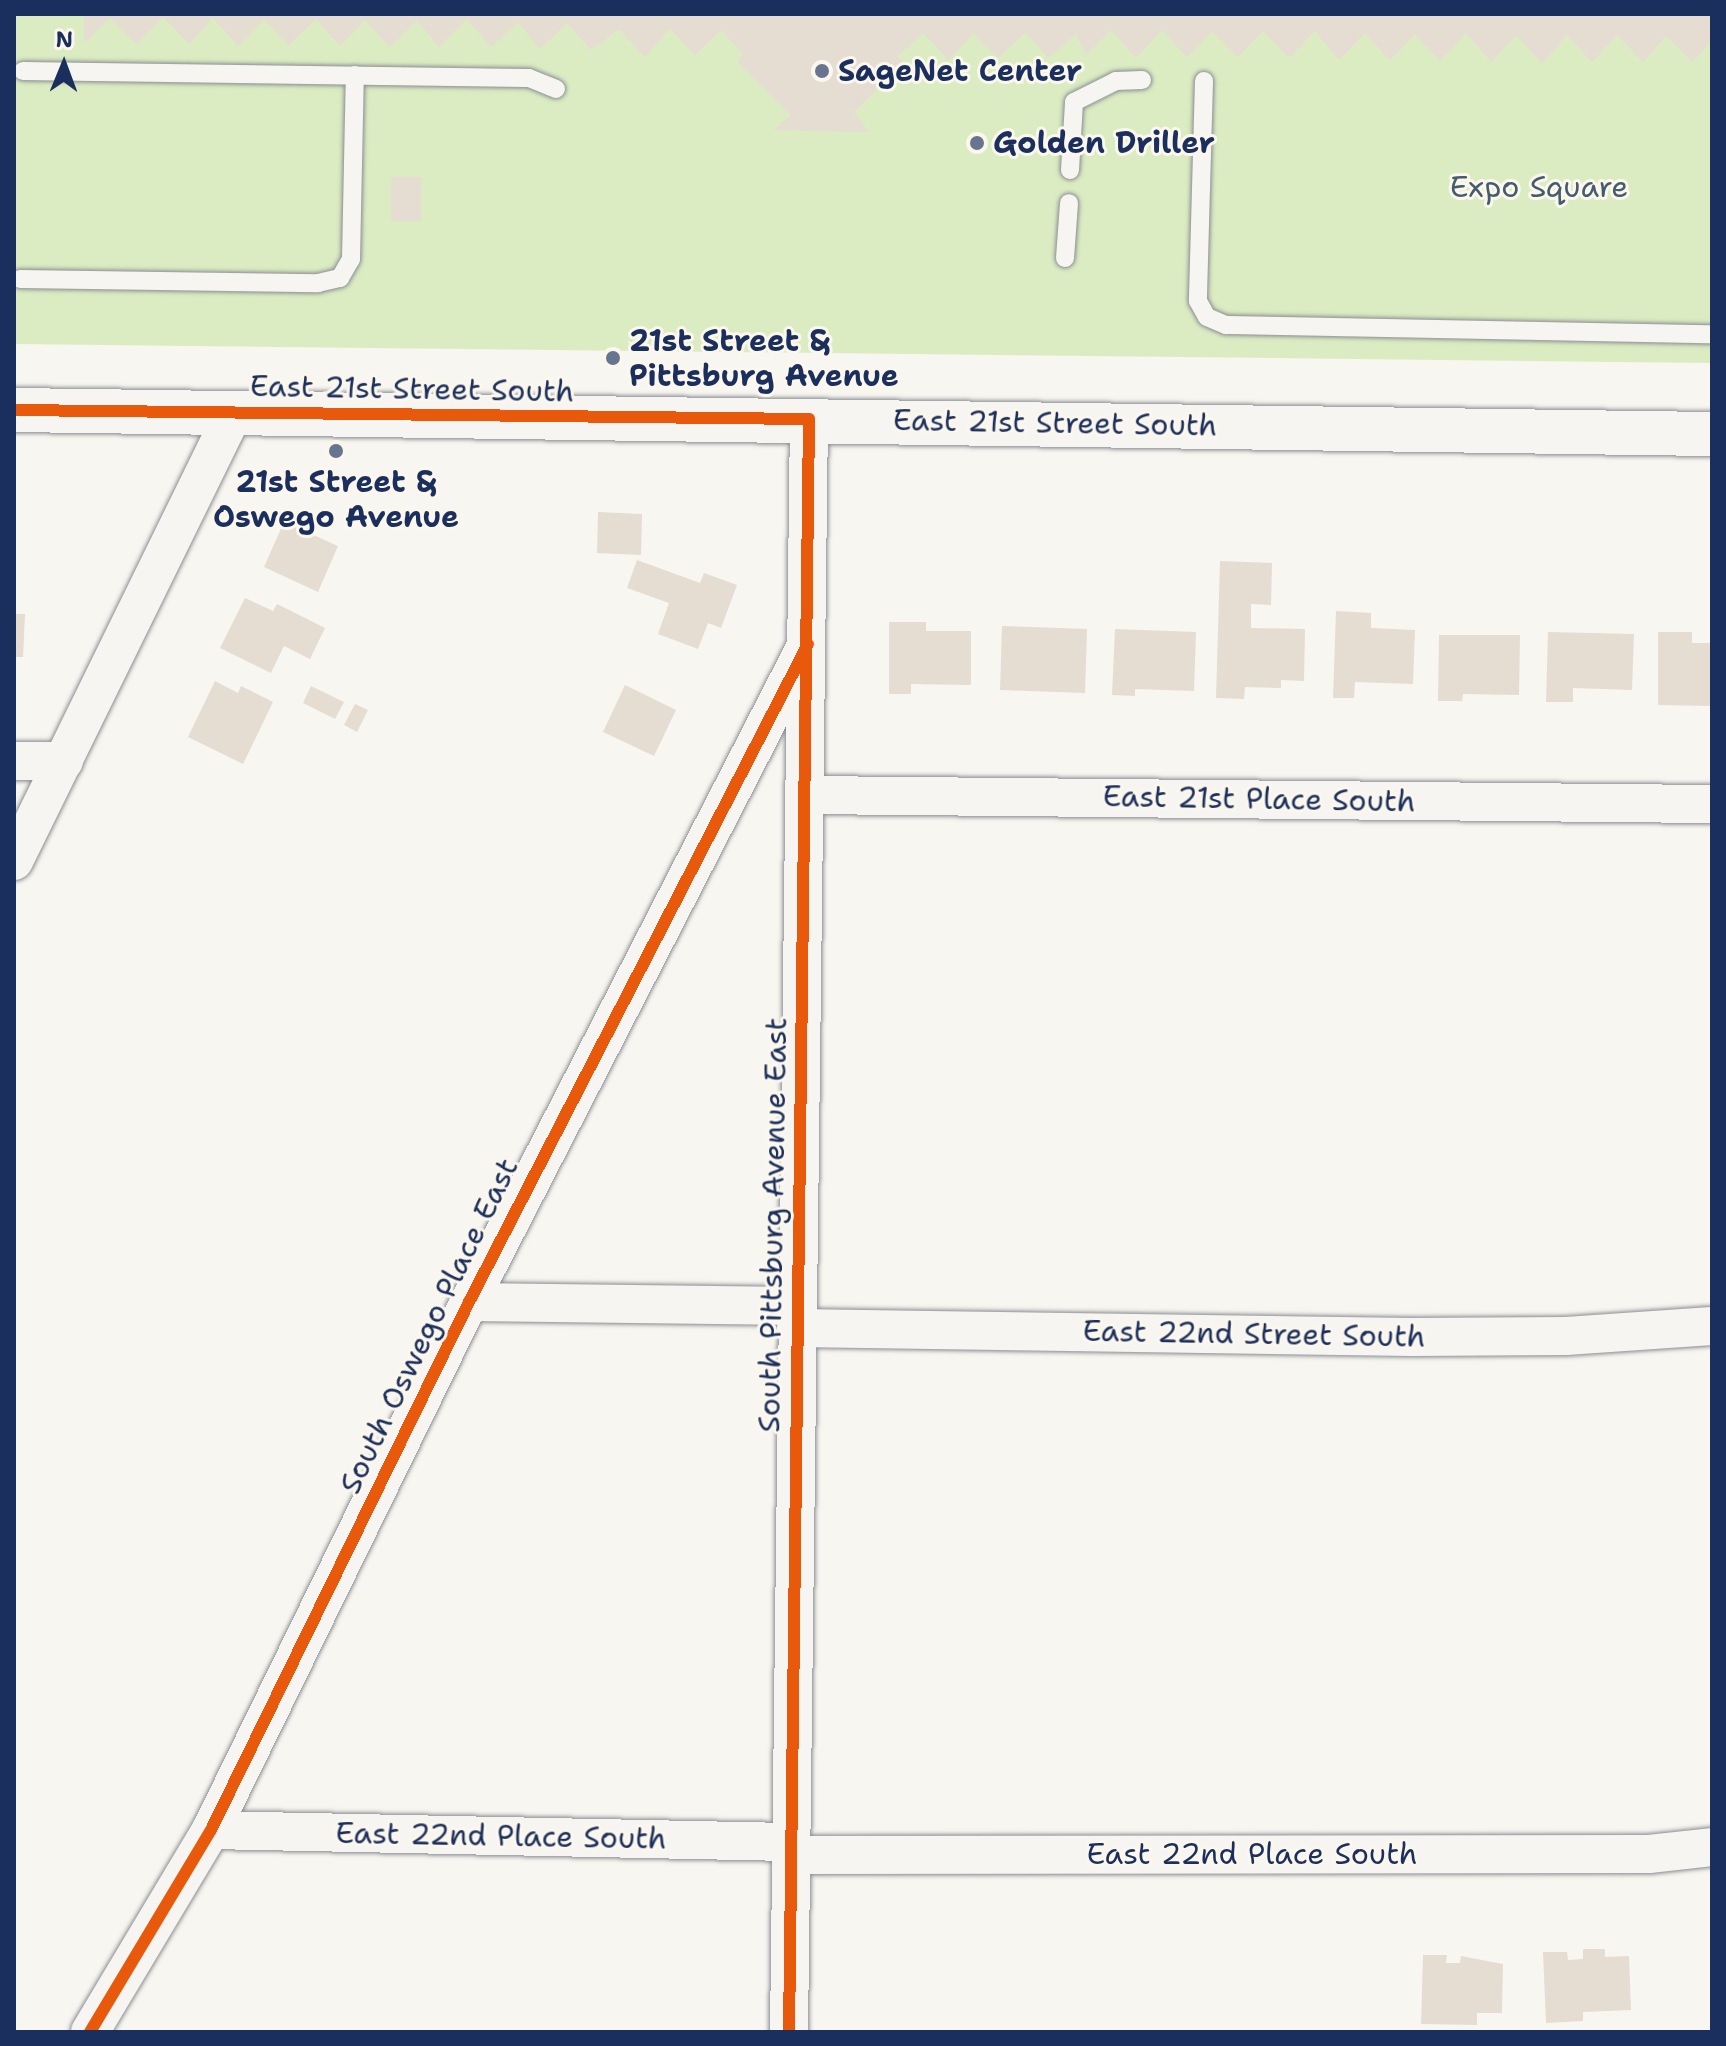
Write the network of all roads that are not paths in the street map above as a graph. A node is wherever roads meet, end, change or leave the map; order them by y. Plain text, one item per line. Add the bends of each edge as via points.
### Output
1 (23, 71) dead end
2 (355, 75) junction
3 (1142, 80) dead end
4 (1204, 81) dead end
5 (556, 89) dead end
6 (1070, 170) dead end
7 (1069, 203) dead end
8 (1065, 258) dead end
9 (20, 279) dead end
10 (1712, 334) edge
11 (14, 410) edge
12 (233, 413) junction
13 (809, 419) junction
14 (1712, 434) edge
15 (809, 640) junction
16 (14, 761) edge
17 (64, 761) junction
18 (806, 795) junction
19 (1712, 804) edge
20 (14, 861) edge
21 (469, 1302) junction
22 (797, 1317) junction
23 (1712, 1326) edge
24 (211, 1830) junction
25 (1712, 1847) edge
26 (791, 1848) junction
27 (90, 2032) edge
28 (789, 2032) edge

1 - 2 lane
2 - 5 lane via 529,78
2 - 9 lane via 351,259 340,278 318,283
3 - 6 lane via 1105,85 1074,102
4 - 10 lane via 1198,301 1207,317 1226,325
7 - 8 lane
11 - 12 main road, East 21st Street South
12 - 13 main road, East 21st Street South
12 - 17 street
13 - 14 main road, East 21st Street South
13 - 15 street, South Pittsburg Avenue East
15 - 18 street, South Pittsburg Avenue East
15 - 21 street, South Oswego Place East
16 - 17 street
17 - 20 street
18 - 19 street, East 21st Place South
18 - 22 street, South Pittsburg Avenue East
21 - 22 street, East 22nd Street South
21 - 24 street, South Oswego Place East
22 - 23 street, East 22nd Street South via 1427,1337 1566,1336
22 - 26 street, South Pittsburg Avenue East
24 - 26 street, East 22nd Place South
24 - 27 street, South Oswego Place East
25 - 26 street, East 22nd Place South via 1649,1854
26 - 28 street, South Pittsburg Avenue East

